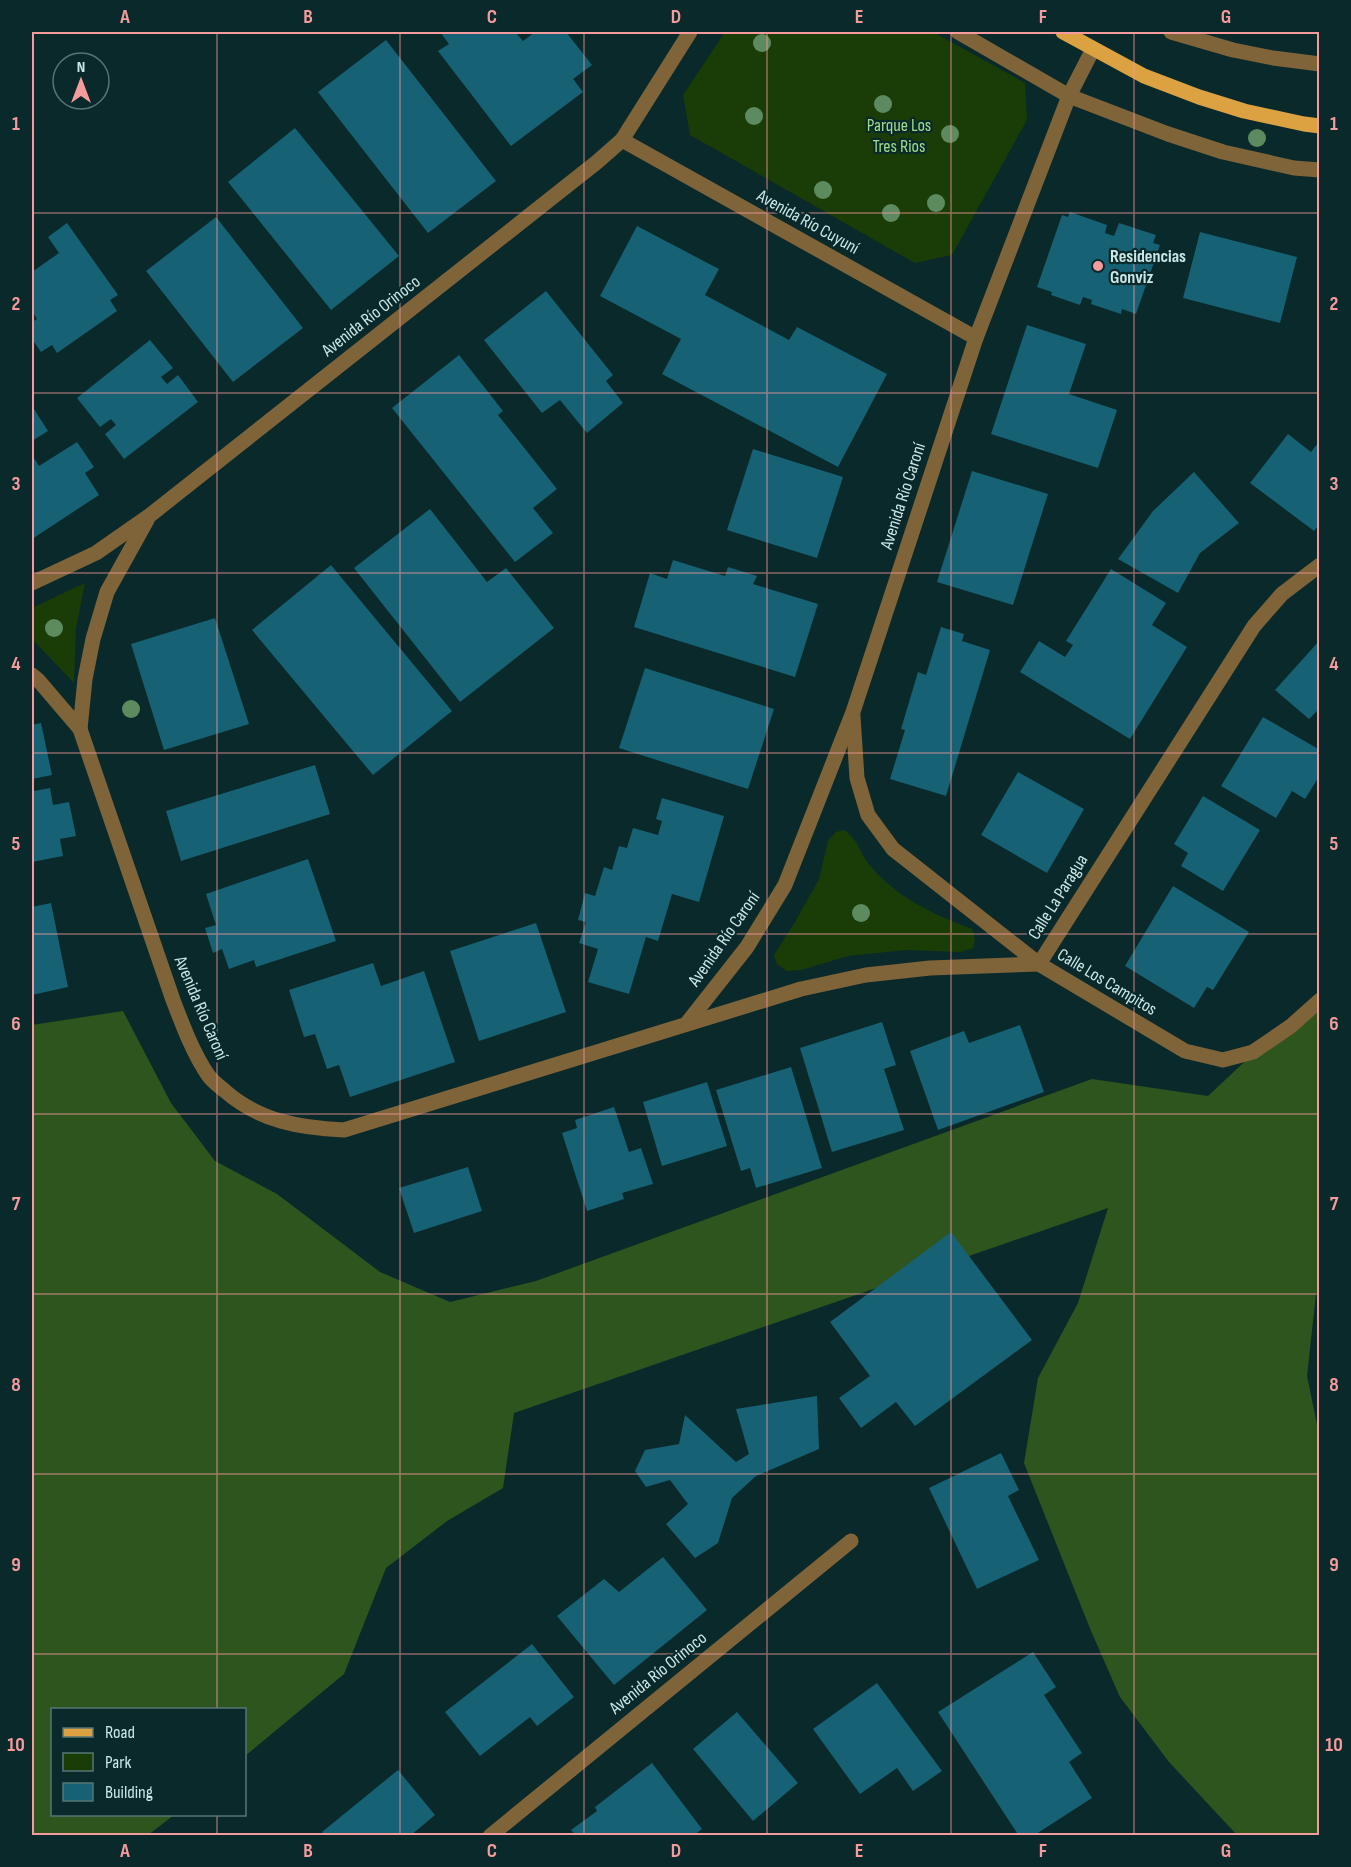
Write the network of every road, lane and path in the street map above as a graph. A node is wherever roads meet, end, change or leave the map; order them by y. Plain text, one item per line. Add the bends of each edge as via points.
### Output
1 (690, 32) edge
2 (958, 32) edge
3 (1064, 32) edge
4 (1171, 32) edge
5 (1093, 49) junction
6 (1320, 64) edge
7 (1069, 96) junction
8 (1320, 126) edge
9 (622, 140) junction
10 (1320, 170) edge
11 (976, 338) junction
12 (149, 516) junction
13 (1320, 565) edge
14 (32, 584) edge
15 (32, 675) edge
16 (853, 712) junction
17 (80, 729) junction
18 (1039, 964) junction
19 (1320, 1000) edge
20 (688, 1022) junction
21 (851, 1541) dead end
22 (490, 1836) edge

1 - 9 street, Avenida Río Orinoco
2 - 7 street
3 - 5 main road
4 - 6 street via 1233,50
5 - 7 street, Avenida Río Caroní
5 - 8 main road via 1144,76 1199,97 1244,111
7 - 10 street via 1223,152
7 - 11 street, Avenida Río Caroní
9 - 11 street, Avenida Río Cuyuní
9 - 12 street, Avenida Río Orinoco
11 - 16 street, Avenida Río Caroní
12 - 14 street, Avenida Río Orinoco via 96,554
12 - 17 street, Avenida Río Caroní via 107,592 85,679
13 - 18 street, Calle La Paragua via 1282,594 1254,627
15 - 17 street, Avenida Río Caroní
16 - 18 street, Calle Los Campitos via 857,778 868,815 893,849
16 - 20 street, Avenida Río Caroní via 784,885 747,947
17 - 20 street, Avenida Río Caroní via 190,1041 209,1077 237,1102 260,1115 287,1124 344,1130
18 - 19 street, Calle Los Campitos via 1185,1051 1223,1060 1253,1052
18 - 20 street, Calle La Paragua via 866,975 801,989
21 - 22 street, Avenida Río Orinoco

